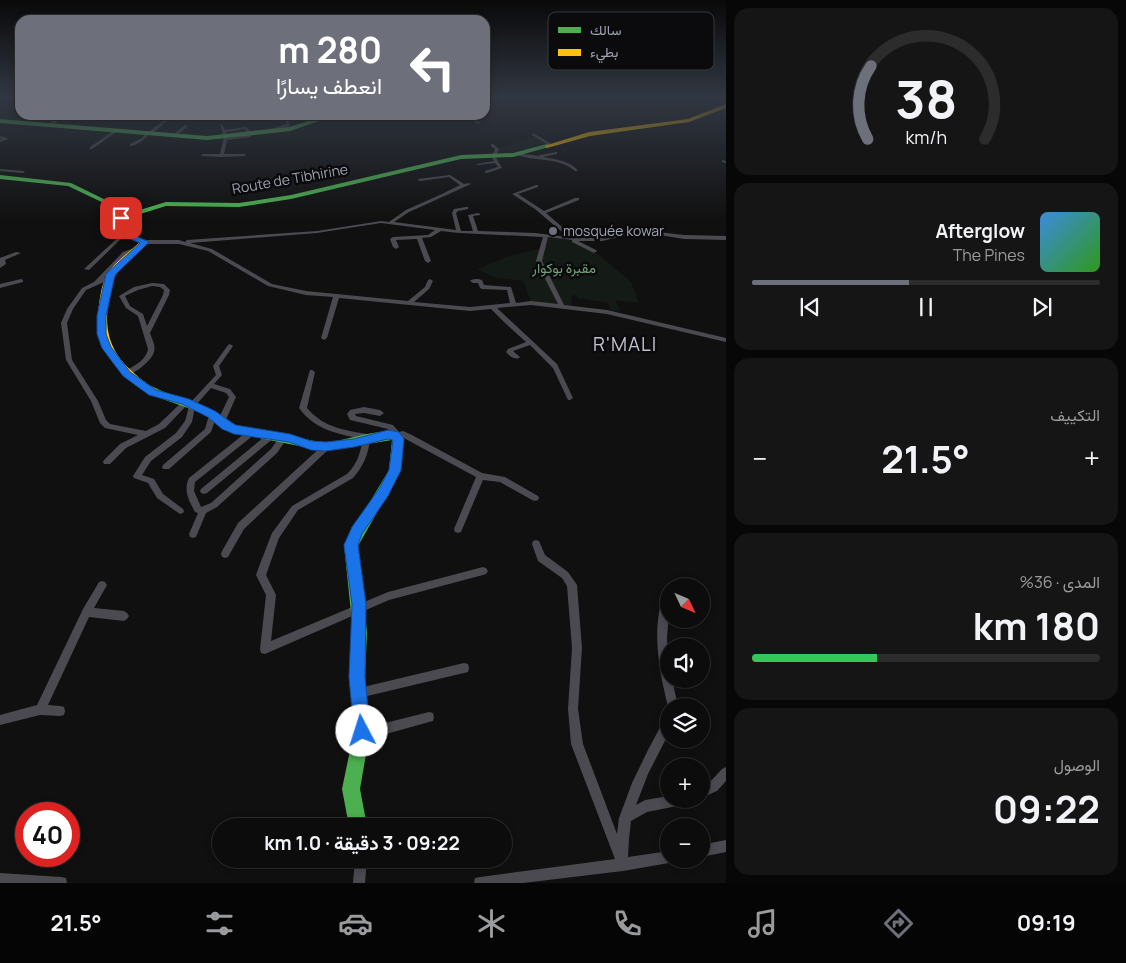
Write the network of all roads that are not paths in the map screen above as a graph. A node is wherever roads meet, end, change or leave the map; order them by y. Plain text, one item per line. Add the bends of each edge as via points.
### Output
1 (106, 137) edge
2 (145, 137) edge
3 (189, 137) edge
4 (212, 137) edge
5 (225, 137) edge
6 (537, 137) edge
7 (582, 137) edge
8 (131, 145) dead end
9 (90, 148) dead end
10 (554, 149) junction
11 (494, 154) junction
12 (516, 154) junction
13 (203, 155) dead end
14 (244, 155) dead end
15 (222, 156) junction
16 (540, 156) junction
17 (478, 164) dead end
18 (0, 170) edge
19 (576, 170) dead end
20 (23, 172) dead end
21 (487, 172) dead end
22 (0, 178) edge
23 (420, 180) dead end
24 (536, 186) dead end
25 (577, 199) dead end
26 (466, 208) dead end
27 (543, 213) junction
28 (478, 214) dead end
29 (121, 218) junction
30 (390, 223) junction
31 (441, 230) junction
32 (126, 232) junction
33 (459, 232) junction
34 (476, 232) junction
35 (419, 236) junction
36 (546, 236) junction
37 (571, 238) junction
38 (726, 238) edge
39 (180, 242) junction
40 (142, 245) junction
41 (396, 247) dead end
42 (594, 251) dead end
43 (18, 253) dead end
44 (428, 261) dead end
45 (0, 266) edge
46 (86, 269) dead end
47 (109, 278) junction
48 (430, 280) dead end
49 (22, 281) dead end
50 (474, 281) dead end
51 (96, 283) junction
52 (0, 286) edge
53 (336, 296) junction
54 (410, 302) junction
55 (513, 304) junction
56 (492, 306) junction
57 (562, 307) junction
58 (146, 334) junction
59 (324, 338) dead end
60 (726, 340) edge
61 (530, 343) junction
62 (230, 346) dead end
63 (517, 357) dead end
64 (312, 372) dead end
65 (126, 374) junction
66 (212, 386) junction
67 (570, 398) dead end
68 (189, 403) junction
69 (380, 412) dead end
70 (217, 419) junction
71 (252, 432) junction
72 (146, 434) junction
73 (396, 434) junction
74 (272, 435) junction
75 (284, 437) junction
76 (370, 439) junction
77 (326, 447) junction
78 (107, 462) dead end
79 (166, 467) dead end
80 (482, 476) junction
81 (204, 491) dead end
82 (535, 498) dead end
83 (180, 511) dead end
84 (203, 511) junction
85 (458, 529) dead end
86 (193, 534) dead end
87 (536, 544) dead end
88 (225, 554) dead end
89 (483, 571) dead end
90 (102, 585) dead end
91 (359, 610) junction
92 (86, 612) junction
93 (124, 616) dead end
94 (660, 628) edge
95 (464, 668) dead end
96 (359, 693) junction
97 (671, 698) edge
98 (40, 710) junction
99 (60, 711) dead end
100 (429, 717) dead end
101 (0, 720) edge
102 (361, 735) junction
103 (660, 739) edge
104 (726, 773) edge
105 (710, 788) edge
106 (660, 803) edge
107 (356, 818) edge
108 (625, 818) junction
109 (726, 846) edge
110 (710, 849) edge
111 (660, 859) edge
112 (622, 865) junction
113 (360, 868) edge
114 (0, 879) edge
115 (61, 883) edge
116 (359, 883) edge
117 (480, 883) edge

1 - 9 street
2 - 8 street
3 - 4 street
5 - 15 street
6 - 10 street
7 - 10 street, Route de Tibhirine
10 - 12 street, Route de Tibhirine
10 - 16 street
11 - 12 street, Route de Tibhirine
11 - 17 street
11 - 21 street via 500,168
11 - 29 street, Route de Tibhirine via 461,157 328,190 263,202 219,206 166,204
12 - 16 street
13 - 15 street
14 - 15 street
16 - 19 street
18 - 20 street
22 - 29 street via 68,184 112,205
23 - 30 street via 450,176 466,185 406,210
24 - 27 street via 514,194
25 - 27 street
26 - 33 street via 454,213
27 - 37 street
28 - 34 street via 470,215
29 - 32 street
30 - 31 street
30 - 39 street
31 - 33 street
31 - 35 street via 433,235
32 - 40 street
32 - 46 street
33 - 34 street
34 - 36 street
35 - 41 street via 393,239
35 - 44 street
36 - 37 street
36 - 57 street via 539,261
37 - 38 street via 602,239 641,231
37 - 42 street
39 - 40 street
39 - 53 street via 220,254 270,285
40 - 47 street
40 - 51 street via 125,253
43 - 45 street via 2,259
47 - 51 street
47 - 65 street via 101,316 102,334 107,348
48 - 54 street via 427,288
49 - 52 street
50 - 55 street via 480,281 482,287 510,288
51 - 72 street via 80,293 64,323 69,360 108,426
53 - 54 street
53 - 59 street
54 - 56 street via 470,309
55 - 56 street
55 - 57 street
56 - 61 street via 516,333
57 - 60 street via 633,317
58 - 58 street via 166,295 167,290 162,285 150,285 122,296 128,307 141,315
58 - 65 street via 153,346 151,354 146,362
61 - 63 street via 510,350
61 - 67 street via 555,367
62 - 66 street via 216,366 219,375
64 - 76 street via 303,408 310,418 318,426
65 - 68 street via 152,392
66 - 68 street
66 - 70 street via 228,391 233,397
68 - 70 street
68 - 72 street via 162,426
68 - 83 street via 188,422 179,435 148,459 137,476 150,481 160,496
69 - 73 street via 364,410 351,414 358,420 390,427
70 - 71 street via 234,429
70 - 79 street
71 - 74 street
71 - 84 street via 190,483 190,492 198,510
72 - 78 street via 122,446
73 - 76 street
73 - 80 street via 407,436
73 - 91 street via 395,470 351,545
74 - 75 street
74 - 81 street
75 - 77 street
75 - 84 street via 274,451 214,505
76 - 77 street
76 - 91 street via 357,469 295,508 275,536 262,575 270,595 265,649
77 - 88 street via 241,526
80 - 82 street via 502,479
80 - 85 street
84 - 86 street
87 - 112 street via 541,558 572,585 577,648 573,709 575,734
89 - 91 street via 388,596
90 - 92 street
91 - 96 street
92 - 93 street
92 - 98 street
94 - 97 street
95 - 96 street
96 - 102 street
98 - 99 street
98 - 101 street
100 - 102 street
102 - 107 street via 351,789
103 - 108 street via 639,780
104 - 105 street
106 - 108 street via 645,806
108 - 112 street
109 - 110 street
111 - 112 street
112 - 117 street
113 - 116 street
114 - 115 street

